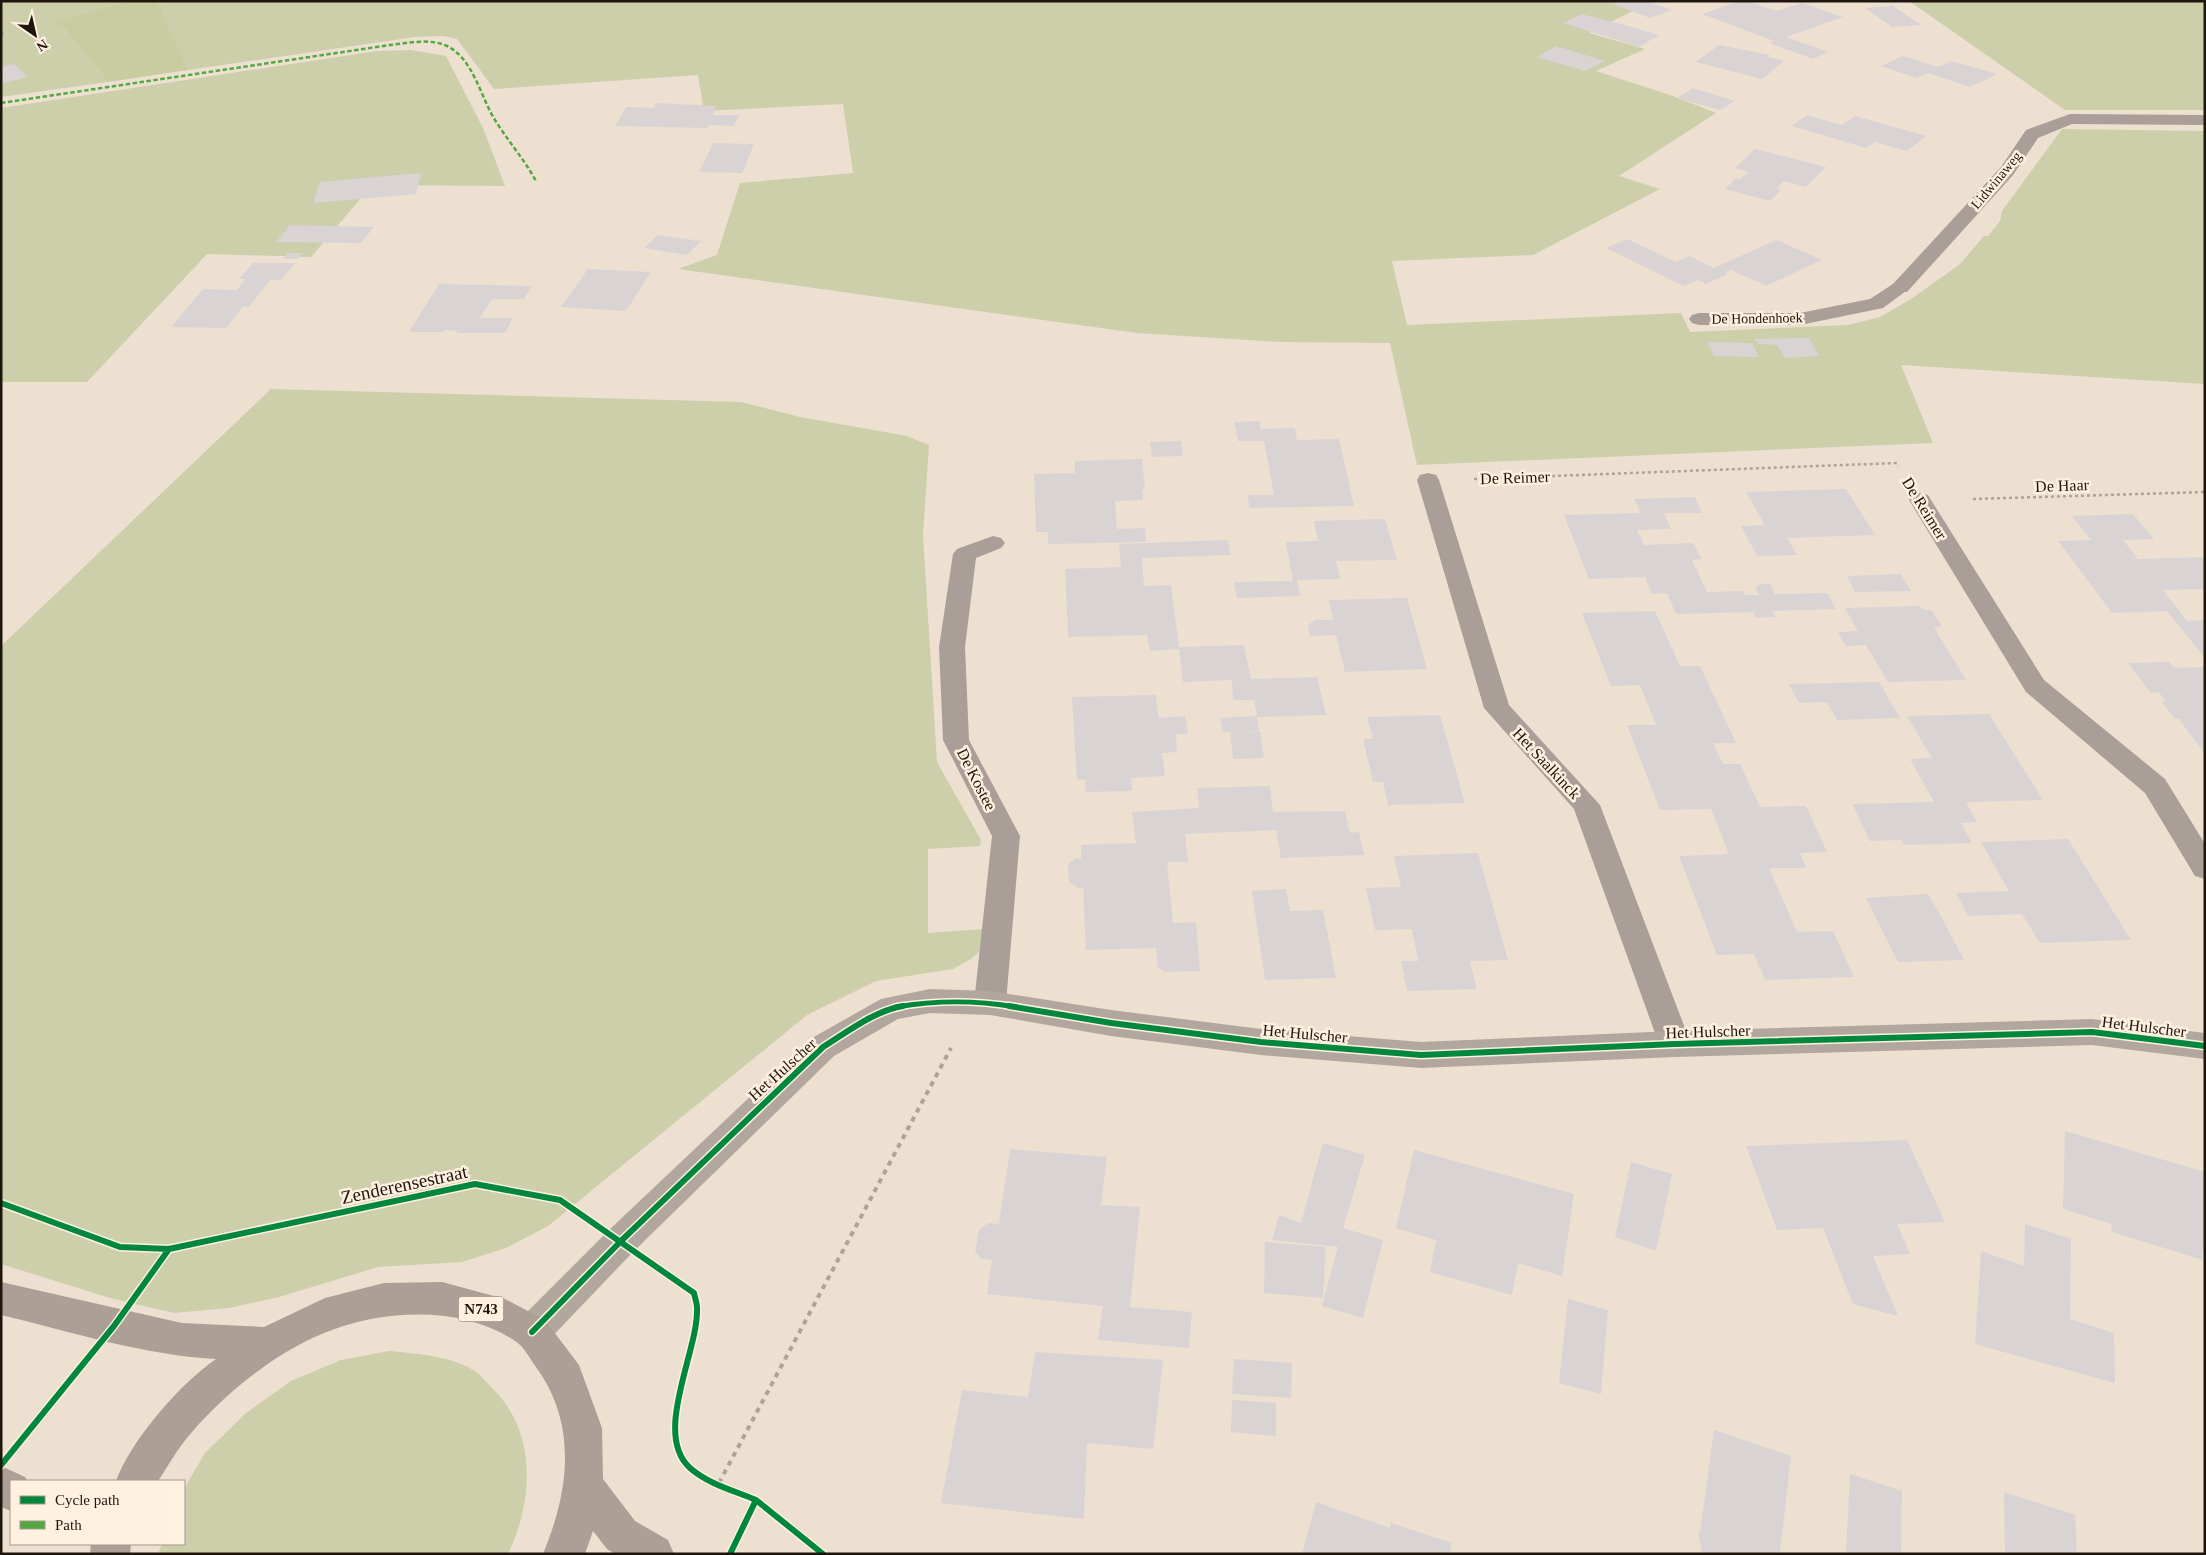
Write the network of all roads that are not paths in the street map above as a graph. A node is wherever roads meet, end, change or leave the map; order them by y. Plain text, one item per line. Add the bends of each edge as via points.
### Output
1 (2205, 120) edge
2 (1900, 288) joint
3 (1699, 319) dead end
4 (1428, 480) road end
5 (1920, 500) road end
6 (993, 543) dead end
7 (2205, 868) edge
8 (982, 1003) junction
9 (1675, 1044) junction
10 (2205, 1046) edge
11 (1, 1298) edge
12 (532, 1332) junction
13 (267, 1344) junction
14 (137, 1480) edge
15 (584, 1486) junction
16 (564, 1554) edge
17 (654, 1554) edge

1 - 2 street, Lidwinaweg via 2070,119 2032,134 2008,171
2 - 3 street, De Hondenhoek via 1876,304 1800,319
4 - 9 street, Het Saalkinck via 1497,708 1586,805
5 - 7 street, De Reimer via 2035,686 2155,786
6 - 8 street, De Kostee via 965,554 952,647 956,740 1006,836
8 - 9 street, Het Hulscher via 1261,1042 1421,1056
8 - 12 street, Het Hulscher via 930,1001 892,1008 823,1047 628,1234
9 - 10 street, Het Hulscher via 2092,1032
11 - 13 main road, N743 via 182,1340
12 - 13 main road, N743 via 492,1312 442,1299 384,1300 325,1315
12 - 15 main road, N743 via 566,1378 583,1428
13 - 14 main road, N743 via 214,1382 169,1430
15 - 16 main road, N743
15 - 17 main road via 621,1535

